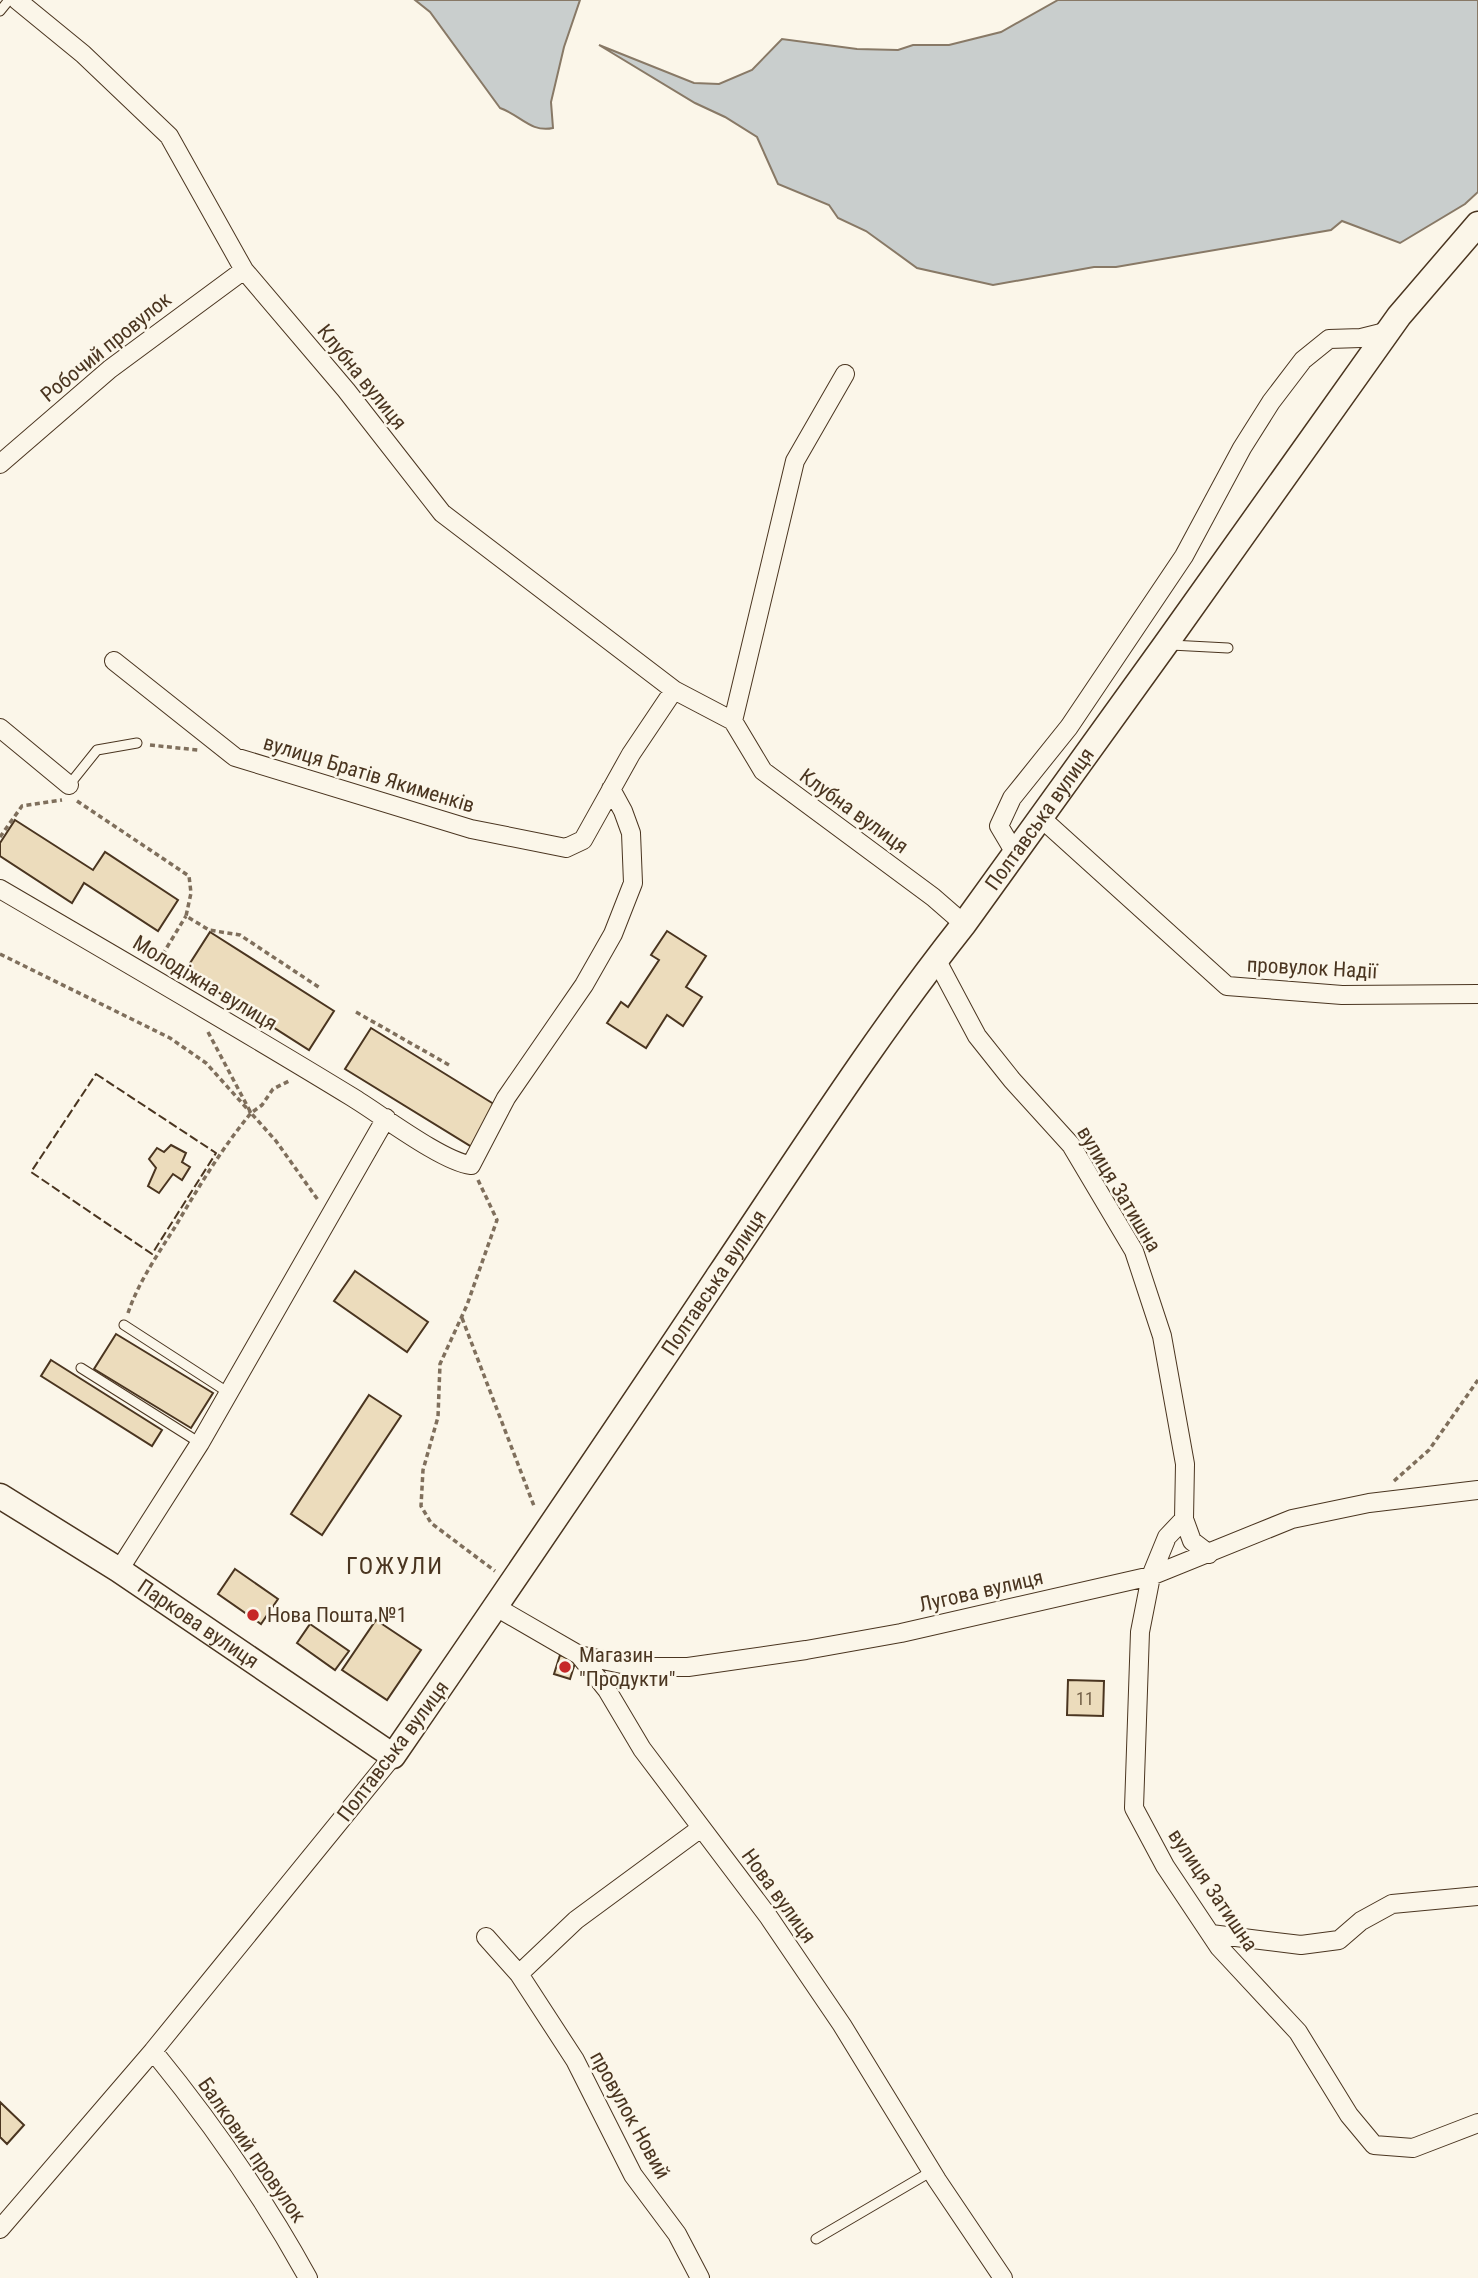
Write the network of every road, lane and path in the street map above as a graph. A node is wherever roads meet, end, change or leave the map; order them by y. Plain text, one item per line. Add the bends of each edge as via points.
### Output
1 (9, 0) edge
2 (17, 0) edge
3 (0, 11) edge
4 (1478, 224) edge
5 (244, 270) junction
6 (1394, 323) junction
7 (845, 374) dead end
8 (0, 464) edge
9 (1165, 645) junction
10 (1228, 648) dead end
11 (114, 661) dead end
12 (674, 690) junction
13 (733, 721) junction
14 (0, 728) edge
15 (137, 743) joint
16 (201, 751) dead end
17 (69, 785) joint
18 (611, 789) junction
19 (1040, 817) junction
20 (0, 837) edge
21 (1014, 853) junction
22 (0, 889) edge
23 (186, 916) junction
24 (964, 924) junction
25 (0, 954) edge
26 (936, 960) junction
27 (150, 976) junction
28 (320, 988) dead end
29 (1478, 994) edge
30 (192, 1001) junction
31 (356, 1012) dead end
32 (449, 1065) dead end
33 (308, 1071) junction
34 (251, 1113) junction
35 (386, 1118) junction
36 (471, 1166) junction
37 (330, 1216) junction
38 (461, 1317) junction
39 (124, 1325) joint
40 (81, 1368) dead end
41 (1478, 1380) edge
42 (229, 1393) junction
43 (200, 1443) junction
44 (1478, 1490) edge
45 (0, 1496) edge
46 (1368, 1503) junction
47 (534, 1506) dead end
48 (1184, 1519) junction
49 (1209, 1554) junction
50 (119, 1570) junction
51 (495, 1571) dead end
52 (1151, 1576) junction
53 (496, 1608) junction
54 (579, 1655) junction
55 (393, 1756) junction
56 (701, 1828) junction
57 (1478, 1896) edge
58 (1211, 1934) junction
59 (486, 1937) dead end
60 (519, 1974) junction
61 (153, 2051) junction
62 (1478, 2123) edge
63 (932, 2171) junction
64 (0, 2229) edge
65 (816, 2239) dead end
66 (309, 2278) edge
67 (700, 2278) edge
68 (1003, 2278) edge

1 - 3 lane
2 - 5 street, Клубна вулиця via 83,54 169,136
4 - 6 street, Полтавська вулиця
5 - 8 street, Робочий провулок via 110,369
5 - 12 street, Клубна вулиця via 442,513
6 - 9 street, Полтавська вулиця
6 - 21 street via 1361,338 1329,339 1303,360 1271,402 1184,556 1069,727 1012,797 999,826
7 - 13 street via 795,461
9 - 10 lane
9 - 19 street, Полтавська вулиця
11 - 18 street, вулиця Братів Якименків via 234,757 471,829 566,848 583,840
12 - 13 street, Клубна вулиця
12 - 18 street, вулиця Братів Якименків
13 - 24 street, Клубна вулиця via 763,771
14 - 17 street
15 - 16 path
15 - 17 lane via 96,750
18 - 36 street via 631,833 633,883 613,934 584,985 506,1098
19 - 21 street, Полтавська вулиця
19 - 29 street, провулок Надії via 1227,986 1342,995
20 - 23 path via 22,806 74,799 189,876
21 - 24 street, Полтавська вулиця
22 - 27 street, Молодіжна вулиця
23 - 27 path
23 - 28 path via 209,930 240,935
24 - 26 street, Полтавська вулиця
25 - 34 path via 170,1038 206,1063
26 - 48 street, вулиця Затишна via 977,1036 1072,1145 1134,1251 1162,1336 1185,1464
26 - 53 street, Полтавська вулиця via 825,1116
27 - 30 street, Молодіжна вулиця
30 - 33 street, Молодіжна вулиця
30 - 34 path
31 - 32 path
33 - 34 path via 273,1089
33 - 35 street, Молодіжна вулиця
34 - 37 path
34 - 39 path via 158,1254
35 - 36 street, Молодіжна вулиця
35 - 37 street
36 - 38 path via 497,1220
37 - 42 street
38 - 47 path
38 - 51 path via 440,1364 438,1417 423,1470 421,1506 431,1523
39 - 42 lane
40 - 43 lane
41 - 46 path via 1429,1450
42 - 43 street
43 - 50 street
44 - 46 street, Лугова вулиця
45 - 50 street, Паркова вулиця
46 - 49 street, Лугова вулиця via 1292,1519
48 - 49 street via 1192,1541
48 - 52 street, вулиця Затишна via 1167,1537
49 - 52 street, Лугова вулиця
50 - 55 street, Паркова вулиця
52 - 54 street, Лугова вулиця via 901,1633 688,1667 636,1667
52 - 58 street, вулиця Затишна via 1140,1632 1134,1808 1165,1866
53 - 54 street, Лугова вулиця
53 - 55 street, Полтавська вулиця
54 - 56 street, Нова вулиця
55 - 61 street, Полтавська вулиця
56 - 60 street via 576,1920
56 - 63 street, Нова вулиця via 842,2025
57 - 58 street via 1392,1905 1361,1921 1339,1940 1301,1945
58 - 62 street, вулиця Затишна via 1298,2032 1349,2115 1374,2145 1413,2148
59 - 60 street, провулок Новий
60 - 67 street, провулок Новий via 575,2060 633,2175 677,2234
61 - 64 street, Полтавська вулиця
61 - 66 street, Балковий провулок via 199,2108
63 - 65 lane
63 - 68 street, Нова вулиця

